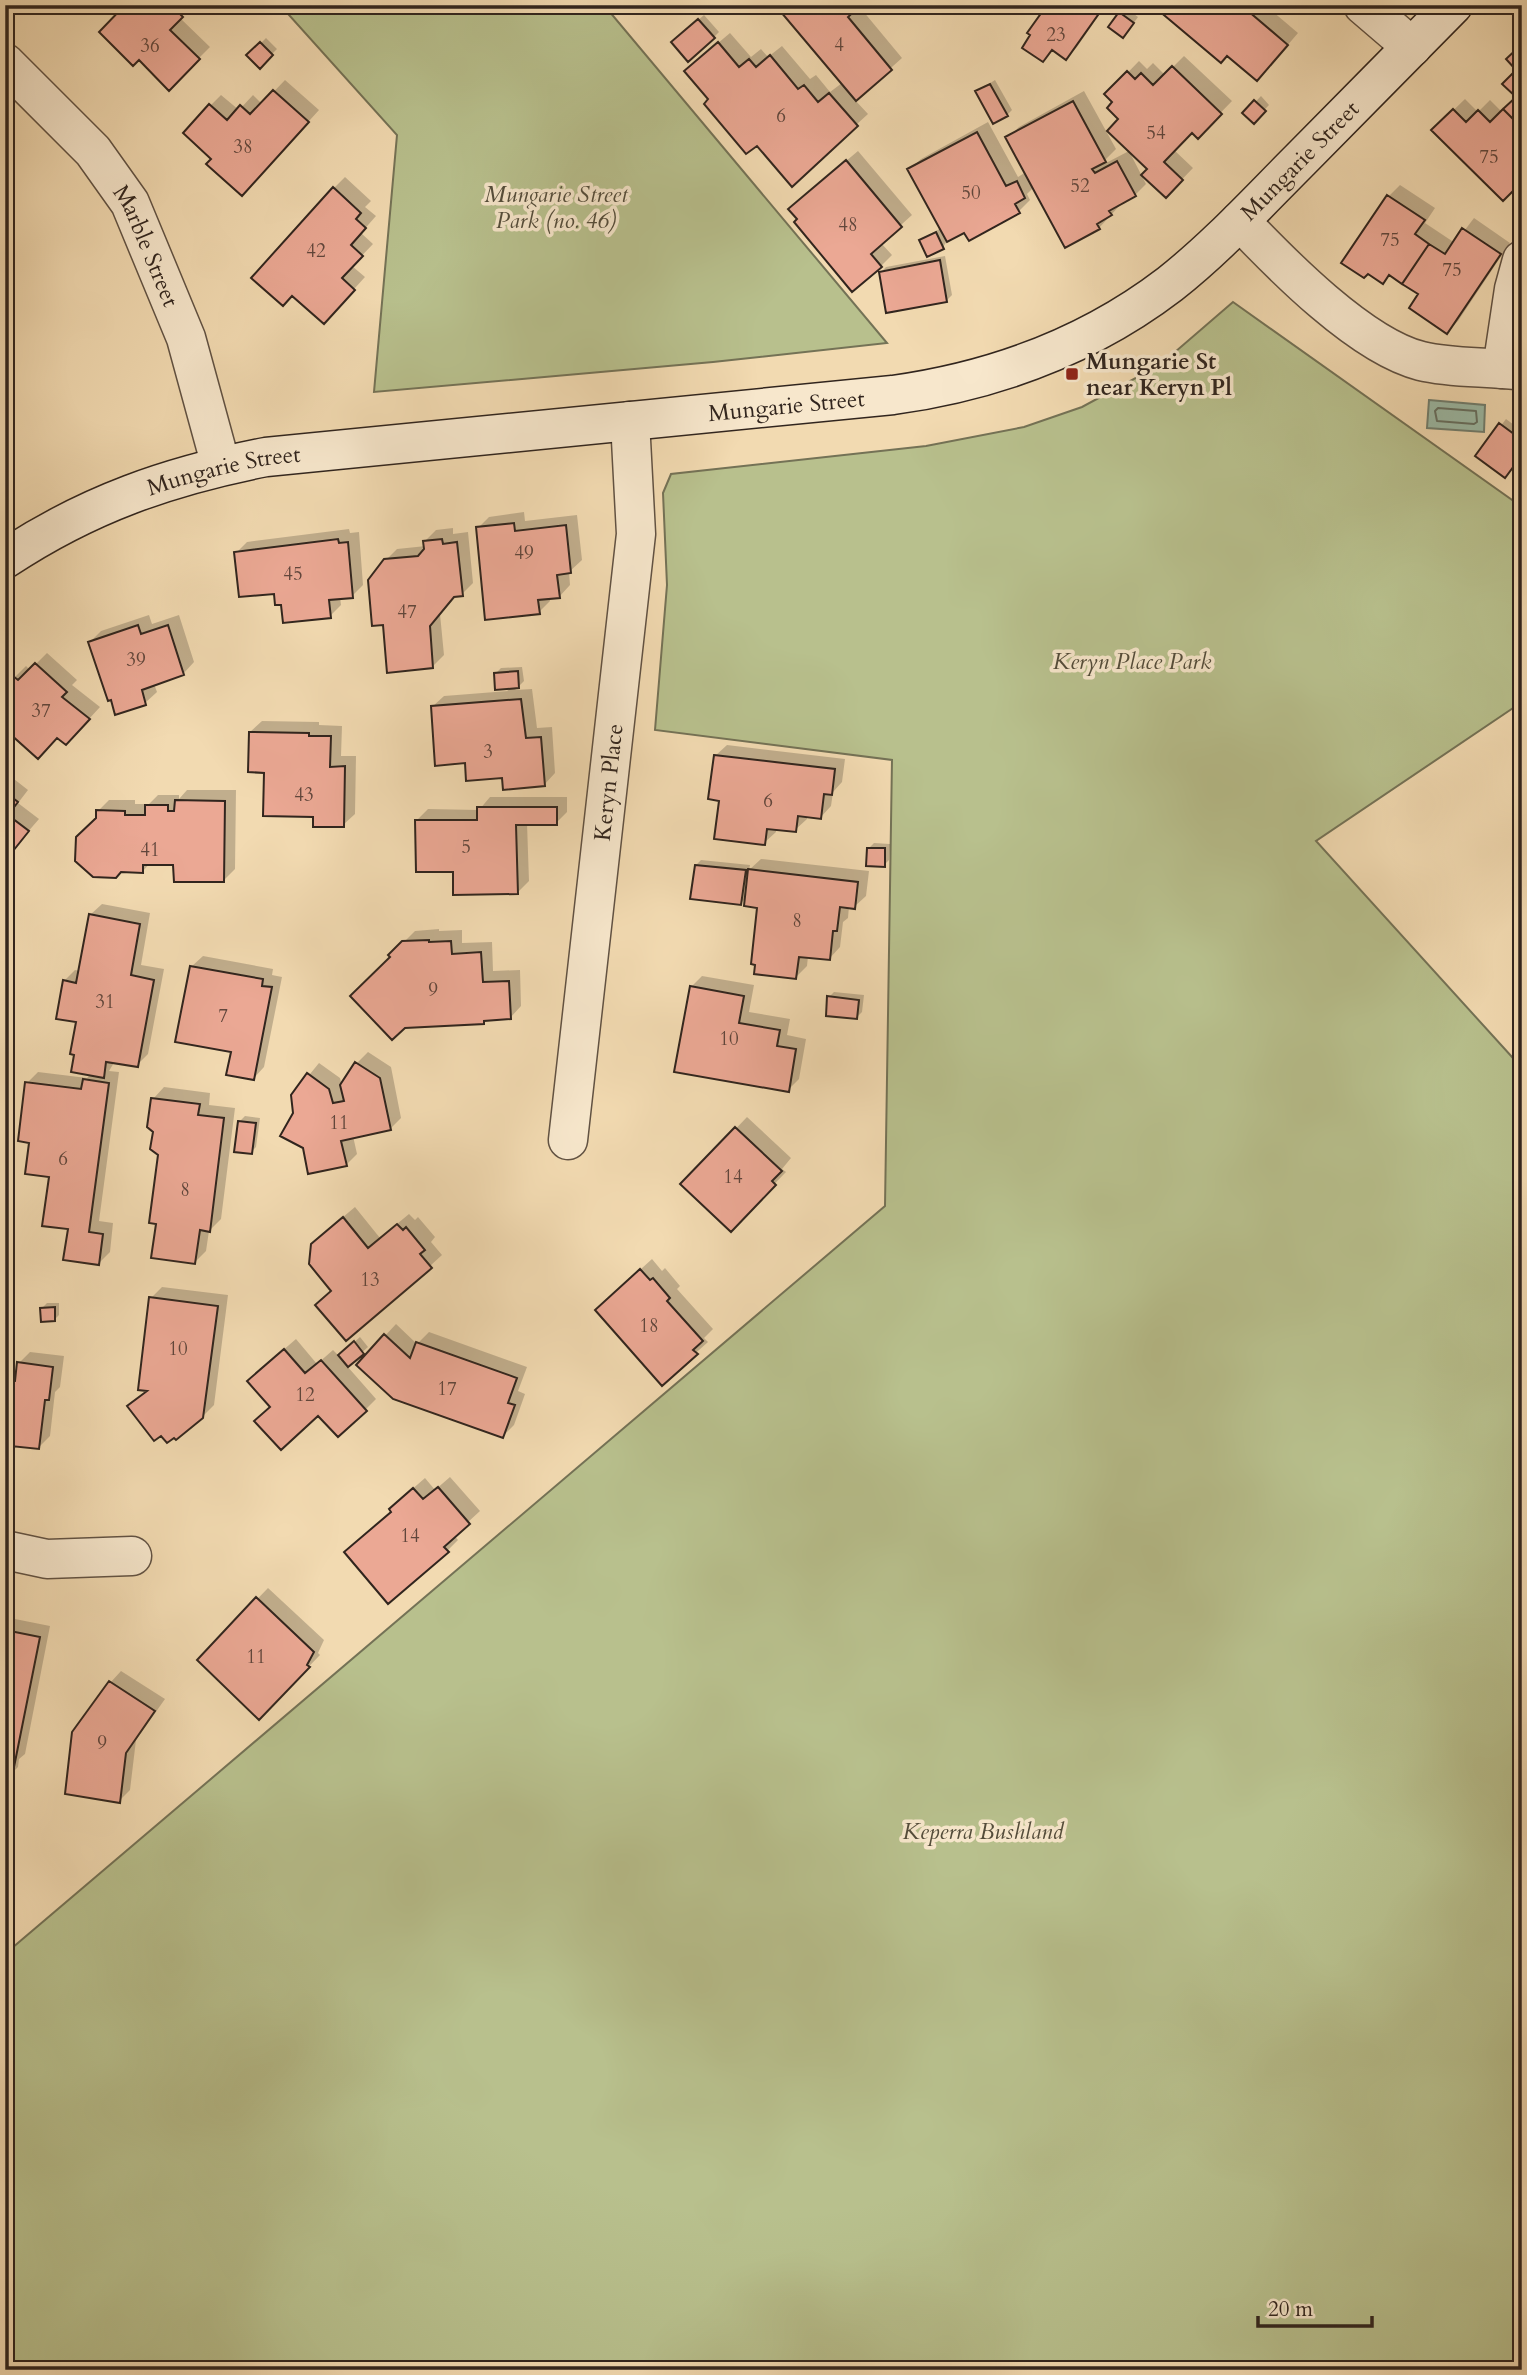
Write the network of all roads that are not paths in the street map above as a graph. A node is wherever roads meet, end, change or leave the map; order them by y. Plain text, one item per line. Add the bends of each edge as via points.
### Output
1 (1363, 5) edge
2 (1453, 5) edge
3 (1412, 47) junction
4 (5, 63) edge
5 (1240, 221) junction
6 (1522, 260) edge
7 (1512, 370) edge
8 (630, 421) junction
9 (221, 466) junction
10 (5, 559) edge
11 (568, 1140) dead end
12 (5, 1550) edge
13 (132, 1556) dead end

1 - 3 street
2 - 3 street, Mungarie Street
3 - 5 street, Mungarie Street
4 - 9 street, Marble Street via 93,151 130,203 186,338
5 - 7 street via 1325,302 1393,350 1433,363
5 - 8 street, Mungarie Street via 1169,285 1136,307 1063,348 999,372 893,395
6 - 7 street via 1514,289
8 - 9 street, Mungarie Street via 312,451
8 - 11 street, Keryn Place via 636,534
9 - 10 street, Mungarie Street via 166,480 110,502 71,519
12 - 13 street via 47,1559

